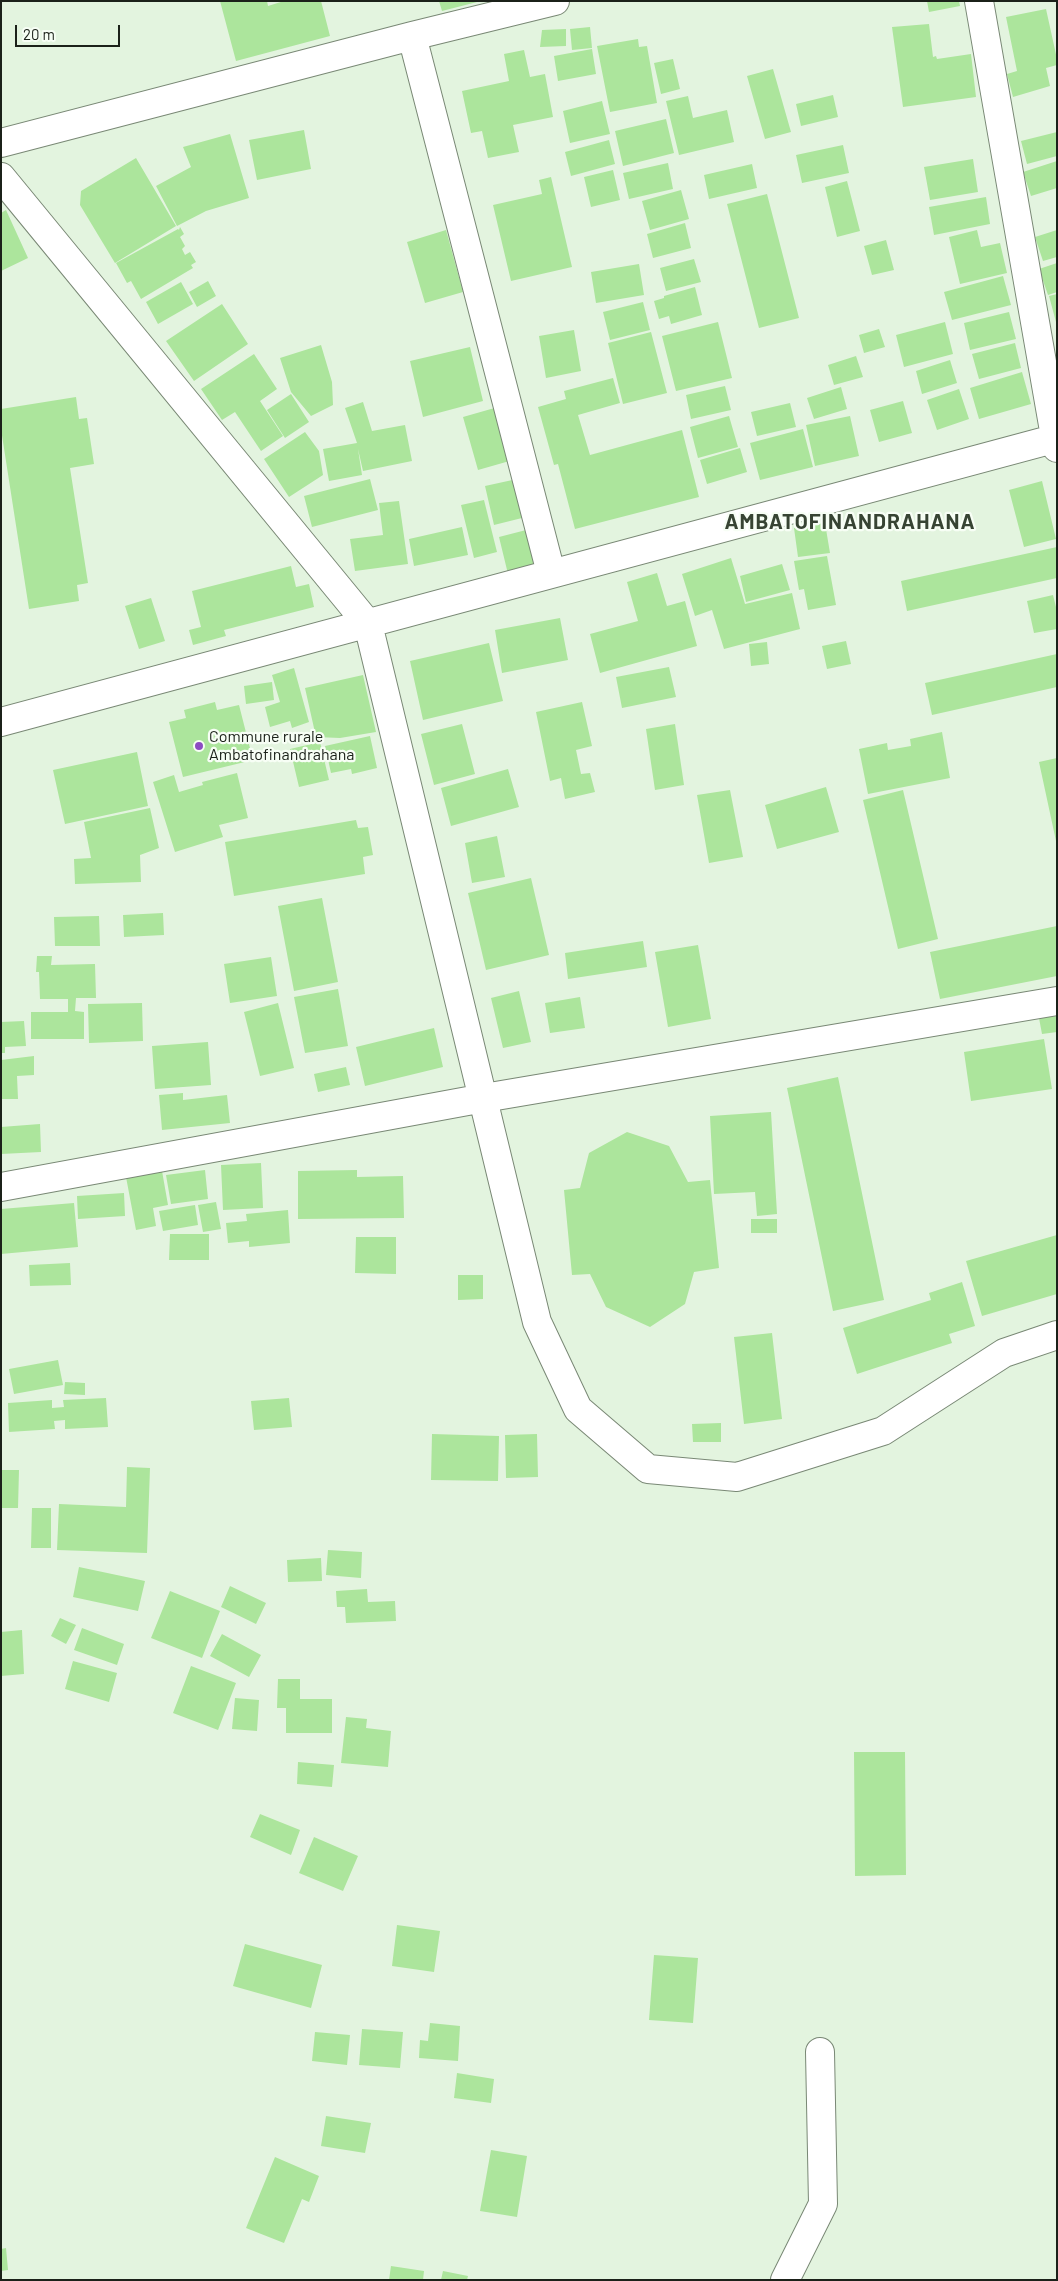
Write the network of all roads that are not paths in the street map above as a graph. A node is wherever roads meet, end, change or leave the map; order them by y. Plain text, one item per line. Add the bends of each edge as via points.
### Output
1 (555, 1) edge
2 (979, 1) edge
3 (412, 36) junction
4 (1, 143) edge
5 (1, 177) edge
6 (1056, 442) edge
7 (551, 574) junction
8 (368, 624) junction
9 (1, 722) edge
10 (1057, 1001) edge
11 (484, 1098) junction
12 (1, 1187) edge
13 (1057, 1335) edge
14 (820, 2052) dead end
15 (785, 2280) edge

1 - 3 street
2 - 6 street
3 - 4 street
3 - 7 street
5 - 8 street
6 - 7 street
7 - 8 street
8 - 9 street
8 - 11 street
10 - 11 street
11 - 12 street
11 - 13 street via 537,1322 578,1409 648,1469 737,1477 883,1432 1004,1353
14 - 15 street via 823,2204

